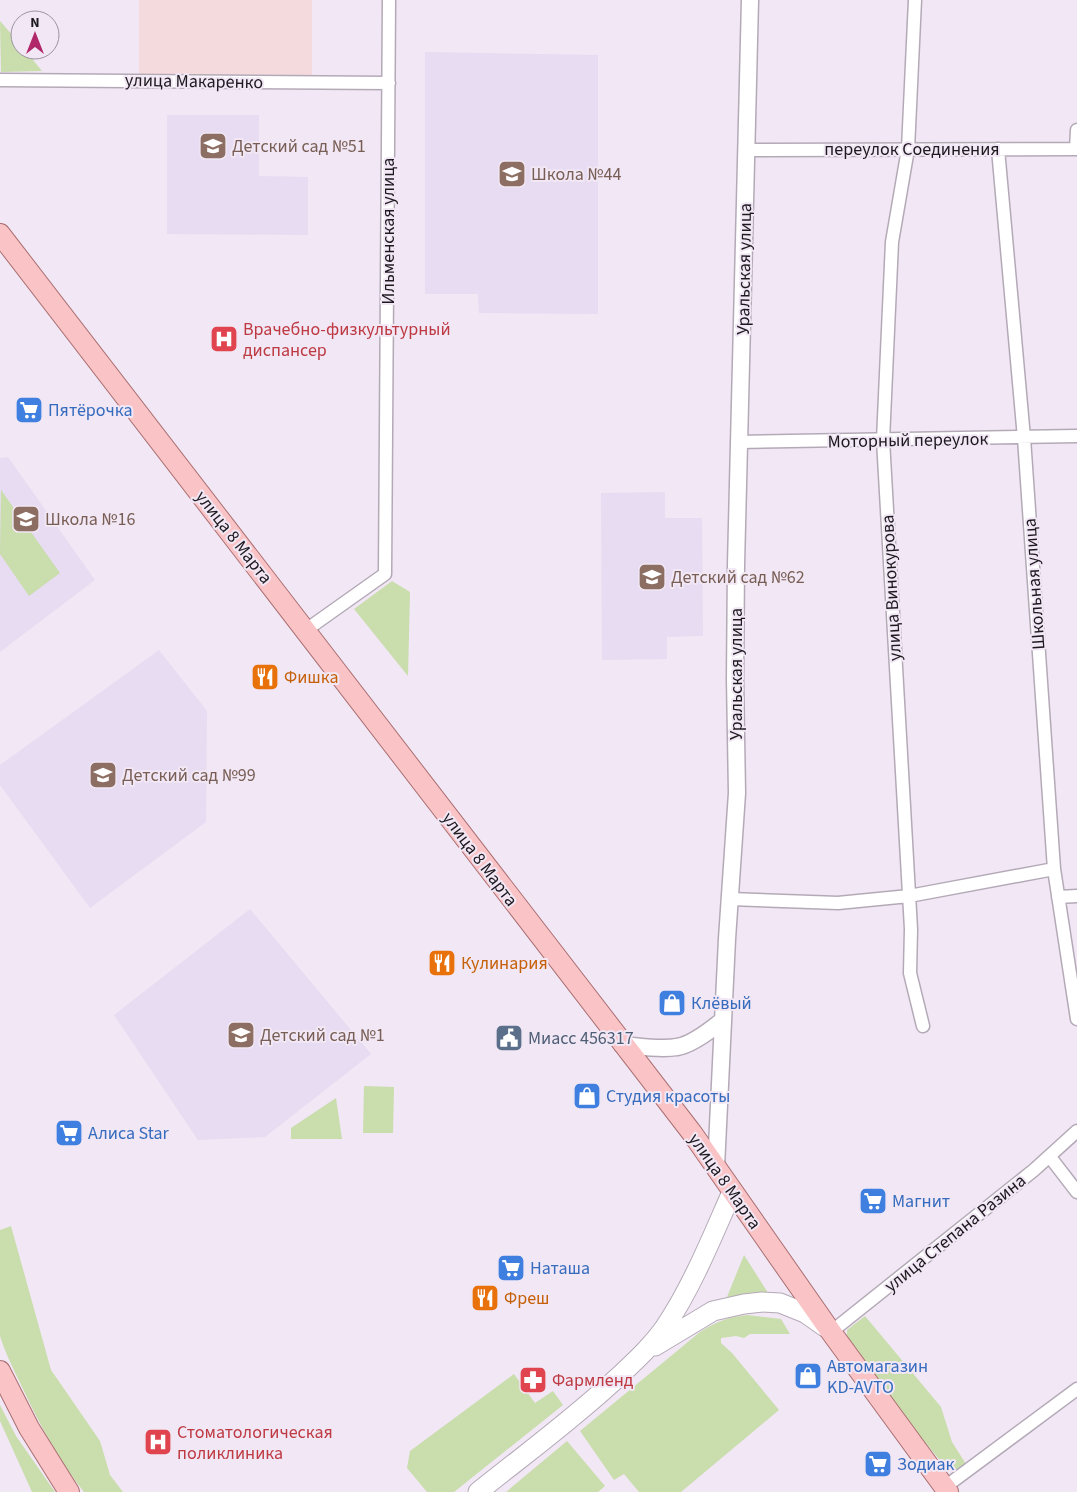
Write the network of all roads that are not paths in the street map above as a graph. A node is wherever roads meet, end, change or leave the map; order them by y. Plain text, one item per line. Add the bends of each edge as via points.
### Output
1 (390, 0) edge
2 (750, 0) edge
3 (915, 0) edge
4 (0, 80) edge
5 (389, 83) junction
6 (1077, 130) edge
7 (908, 149) junction
8 (998, 149) junction
9 (1077, 149) edge
10 (746, 150) junction
11 (0, 234) edge
12 (1077, 436) edge
13 (1024, 438) junction
14 (883, 440) junction
15 (739, 442) junction
16 (306, 630) junction
17 (1054, 869) junction
18 (909, 896) junction
19 (1077, 896) edge
20 (1058, 897) junction
21 (730, 899) junction
22 (1077, 1019) edge
23 (724, 1020) junction
24 (923, 1026) dead end
25 (622, 1044) junction
26 (1077, 1131) edge
27 (1050, 1157) junction
28 (716, 1167) junction
29 (732, 1192) junction
30 (1077, 1192) edge
31 (831, 1332) junction
32 (643, 1354) junction
33 (0, 1371) edge
34 (1077, 1390) edge
35 (946, 1490) edge
36 (69, 1492) edge
37 (478, 1492) edge

1 - 5 street, Ильменская улица
2 - 10 street, Уральская улица
3 - 7 street, улица Винокурова
4 - 5 street, улица Макаренко
5 - 16 street, Ильменская улица via 385,574
6 - 9 street
7 - 8 street, переулок Соединения
7 - 10 street, переулок Соединения
7 - 14 street, улица Винокурова via 892,242
8 - 9 street, переулок Соединения
8 - 13 street, Школьная улица
10 - 15 street, Уральская улица
11 - 16 main road, улица 8 Марта
12 - 13 street, Моторный переулок
13 - 14 street, Моторный переулок
13 - 17 street, Школьная улица
14 - 15 street, Моторный переулок
14 - 18 street, улица Винокурова
15 - 21 street, Уральская улица via 734,679 737,793
16 - 25 main road, улица 8 Марта
17 - 18 street
17 - 20 street, Школьная улица
18 - 21 street via 838,904
18 - 24 street, улица Винокурова via 910,973
19 - 20 street
20 - 22 street, Школьная улица
21 - 23 street, Уральская улица
23 - 25 street via 705,1034 677,1047
23 - 28 street, Уральская улица
25 - 28 main road, улица 8 Марта
26 - 27 street, улица Степана Разина
27 - 30 street
27 - 31 street, улица Степана Разина
28 - 29 main road, улица 8 Марта
29 - 31 main road, улица 8 Марта
29 - 32 main road via 679,1305
31 - 32 main road via 805,1312 780,1303 744,1304 713,1311
31 - 35 main road, улица 8 Марта
32 - 37 main road via 593,1400
33 - 36 main road via 29,1428
34 - 35 street

